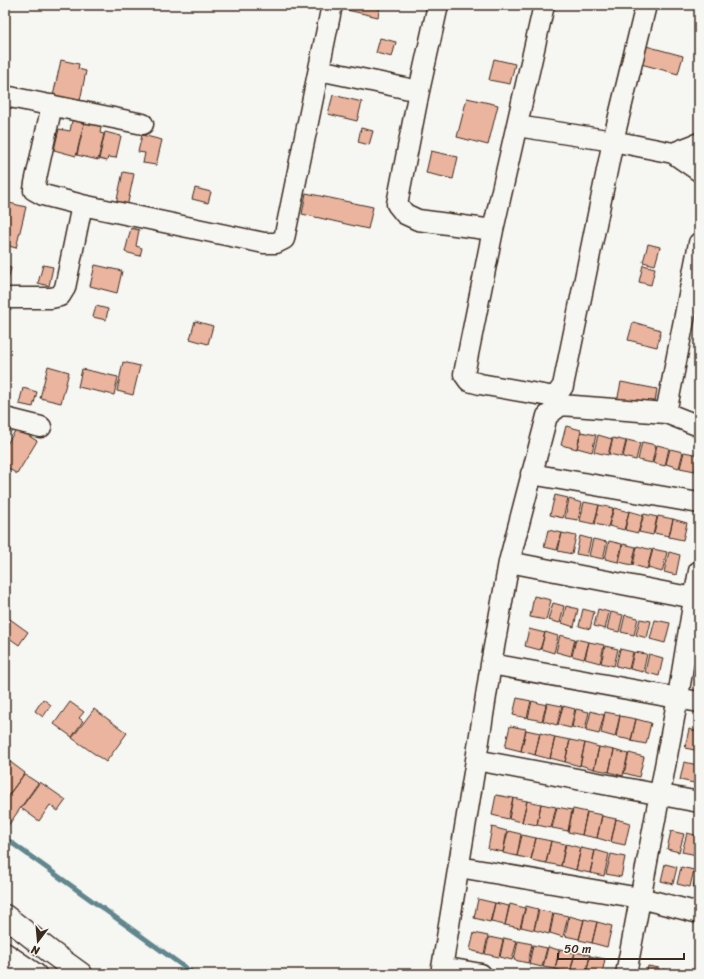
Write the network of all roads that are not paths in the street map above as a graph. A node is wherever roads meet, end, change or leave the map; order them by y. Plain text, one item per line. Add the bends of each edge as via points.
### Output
1 (332, 5) edge
2 (438, 5) edge
3 (544, 5) edge
4 (646, 5) edge
5 (319, 70) junction
6 (419, 91) junction
7 (5, 96) edge
8 (52, 106) junction
9 (143, 124) dead end
10 (517, 126) junction
11 (614, 141) junction
12 (699, 143) edge
13 (673, 153) junction
14 (699, 171) edge
15 (82, 205) junction
16 (493, 230) junction
17 (699, 243) edge
18 (5, 298) edge
19 (558, 401) junction
20 (666, 413) junction
21 (5, 418) edge
22 (699, 426) edge
23 (41, 427) dead end
24 (531, 474) junction
25 (699, 503) edge
26 (509, 562) junction
27 (699, 571) edge
28 (696, 599) edge
29 (491, 664) junction
30 (678, 697) junction
31 (699, 702) edge
32 (476, 760) junction
33 (659, 794) junction
34 (699, 802) edge
35 (459, 867) junction
36 (640, 898) junction
37 (699, 913) edge
38 (5, 916) edge
39 (5, 953) edge
40 (52, 953) junction
41 (442, 970) edge
42 (36, 974) edge
43 (43, 974) edge
44 (81, 974) edge
45 (481, 974) edge
46 (626, 974) edge

1 - 5 street
2 - 6 street
3 - 10 street
4 - 11 street
5 - 6 street
5 - 15 street via 284,239 276,243 264,243
6 - 16 street via 397,204 405,214 418,220
7 - 8 street
8 - 9 street
8 - 15 street via 34,190 43,195
10 - 11 street
10 - 16 street
11 - 13 street
11 - 19 street
12 - 13 street
13 - 14 street
15 - 18 street via 65,288 60,296
16 - 19 street via 464,374 469,380 480,384
17 - 20 street
19 - 20 street
19 - 24 street via 547,416
20 - 22 street
21 - 23 street
24 - 25 street
24 - 26 street
26 - 28 street
26 - 29 street
27 - 28 street
28 - 30 street
29 - 30 street
29 - 32 street
30 - 31 street
30 - 33 street
32 - 33 street
32 - 35 street
33 - 34 street
33 - 36 street
35 - 36 street
35 - 41 street
36 - 37 street
36 - 46 street
38 - 40 highway
39 - 42 street
40 - 43 street
40 - 44 highway
41 - 45 street

